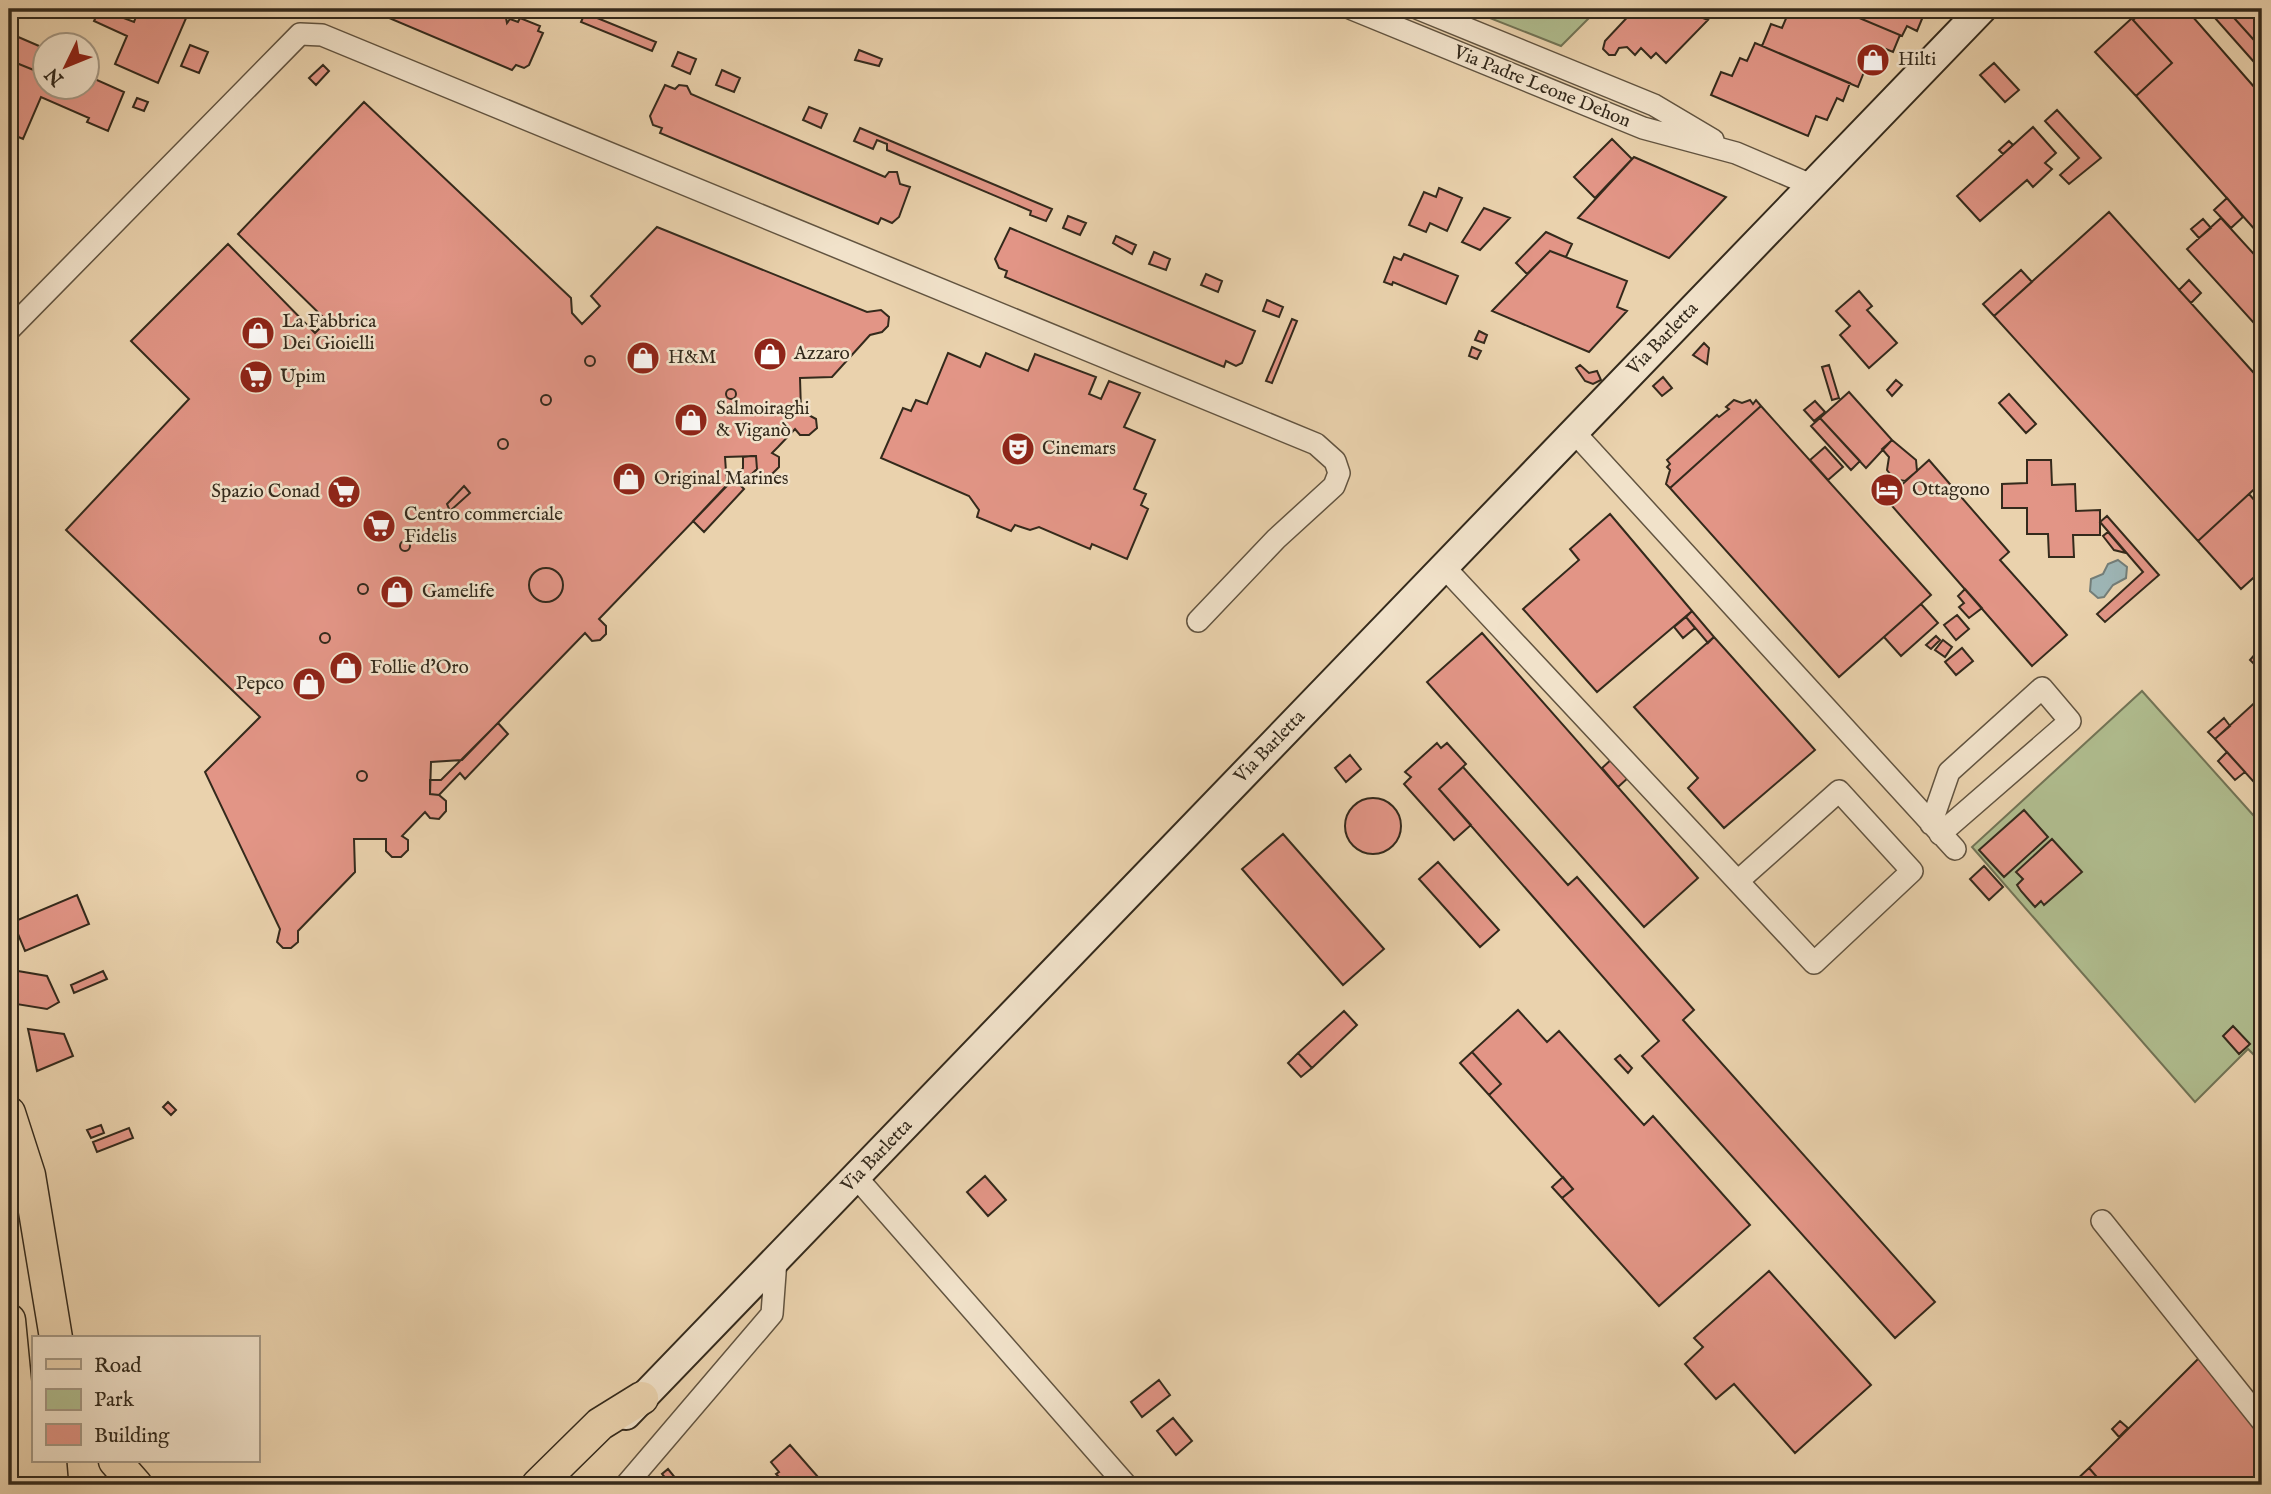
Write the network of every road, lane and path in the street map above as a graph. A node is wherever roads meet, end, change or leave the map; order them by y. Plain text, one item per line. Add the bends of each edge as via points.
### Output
1 (1352, 9) edge
2 (1419, 9) edge
3 (1982, 9) edge
4 (1736, 153) junction
5 (1811, 184) junction
6 (9, 330) edge
7 (1574, 432) junction
8 (1444, 567) junction
9 (1198, 621) dead end
10 (1936, 829) junction
11 (1955, 849) dead end
12 (1738, 881) junction
13 (9, 1113) edge
14 (9, 1166) edge
15 (856, 1177) junction
16 (2102, 1221) dead end
17 (776, 1260) junction
18 (9, 1320) edge
19 (38, 1336) edge
20 (56, 1336) edge
21 (642, 1398) junction
22 (2262, 1421) edge
23 (50, 1462) edge
24 (116, 1462) edge
25 (25, 1485) edge
26 (52, 1485) edge
27 (136, 1485) edge
28 (538, 1485) edge
29 (558, 1485) edge
30 (626, 1485) edge
31 (1126, 1485) edge

1 - 4 street, Via Padre Leone Dehon via 1643,128
2 - 4 street, Via Padre Leone Dehon via 1654,105
3 - 5 main road, Via Barletta
4 - 5 street, Via Padre Leone Dehon
5 - 7 main road, Via Barletta
6 - 9 street via 300,34 322,35 1316,444 1335,461 1339,473 1334,486
7 - 8 main road, Via Barletta
7 - 10 street
8 - 12 street
8 - 15 main road, Via Barletta
10 - 10 street via 2070,721 2042,688 1950,772
10 - 11 street
12 - 12 street via 1839,791 1912,871 1814,963
13 - 20 main road via 29,1175
14 - 19 main road
15 - 17 main road, Via Barletta
15 - 31 street
16 - 22 street
17 - 21 main road, Via Barletta
17 - 30 street via 772,1314
18 - 25 main road
21 - 28 main road via 600,1424
21 - 29 main road, Via Barletta
23 - 26 main road
24 - 27 main road

